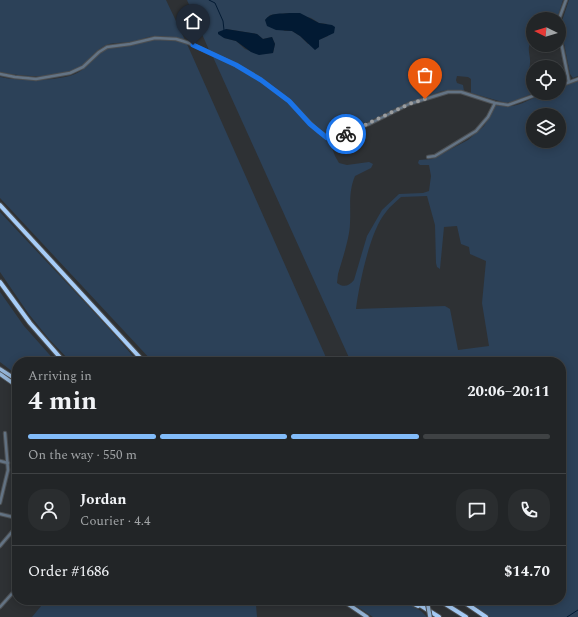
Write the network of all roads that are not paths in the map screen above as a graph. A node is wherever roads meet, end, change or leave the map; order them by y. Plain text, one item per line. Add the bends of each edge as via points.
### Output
1 (566, 0) edge
2 (562, 12) edge
3 (563, 52) edge
4 (0, 74) edge
5 (578, 79) edge
6 (569, 82) junction
7 (566, 83) edge
8 (526, 98) edge
9 (495, 103) junction
10 (428, 157) dead end
11 (0, 205) edge
12 (0, 282) edge
13 (60, 357) edge
14 (140, 357) edge
15 (0, 369) edge
16 (0, 374) edge
17 (12, 377) edge
18 (12, 382) edge
19 (6, 433) dead end
20 (0, 461) edge
21 (8, 463) junction
22 (0, 503) edge
23 (0, 514) edge
24 (12, 517) edge
25 (12, 532) edge
26 (0, 546) edge
27 (12, 594) edge
28 (349, 605) edge
29 (414, 605) edge
30 (418, 605) edge
31 (428, 605) edge
32 (447, 605) edge
33 (468, 605) edge
34 (0, 607) edge
35 (431, 615) edge
36 (367, 617) edge
37 (440, 617) edge
38 (466, 617) edge
39 (486, 617) edge

1 - 2 street
3 - 6 street
4 - 9 street via 36,78 70,74 83,67 107,47 150,38 189,43 251,74 288,100 318,132 331,139 409,104 448,92 461,92
5 - 6 street
6 - 7 street
8 - 9 street via 511,104
9 - 10 street via 483,124 473,134 435,156
11 - 14 highway
12 - 13 highway via 30,323
15 - 17 main road
16 - 18 main road
19 - 21 street
20 - 21 street
21 - 22 street
23 - 24 street
25 - 26 street
27 - 34 street
28 - 36 main road
29 - 35 highway
30 - 35 highway
31 - 35 main road, bridge
32 - 38 highway
33 - 39 highway
35 - 37 highway

